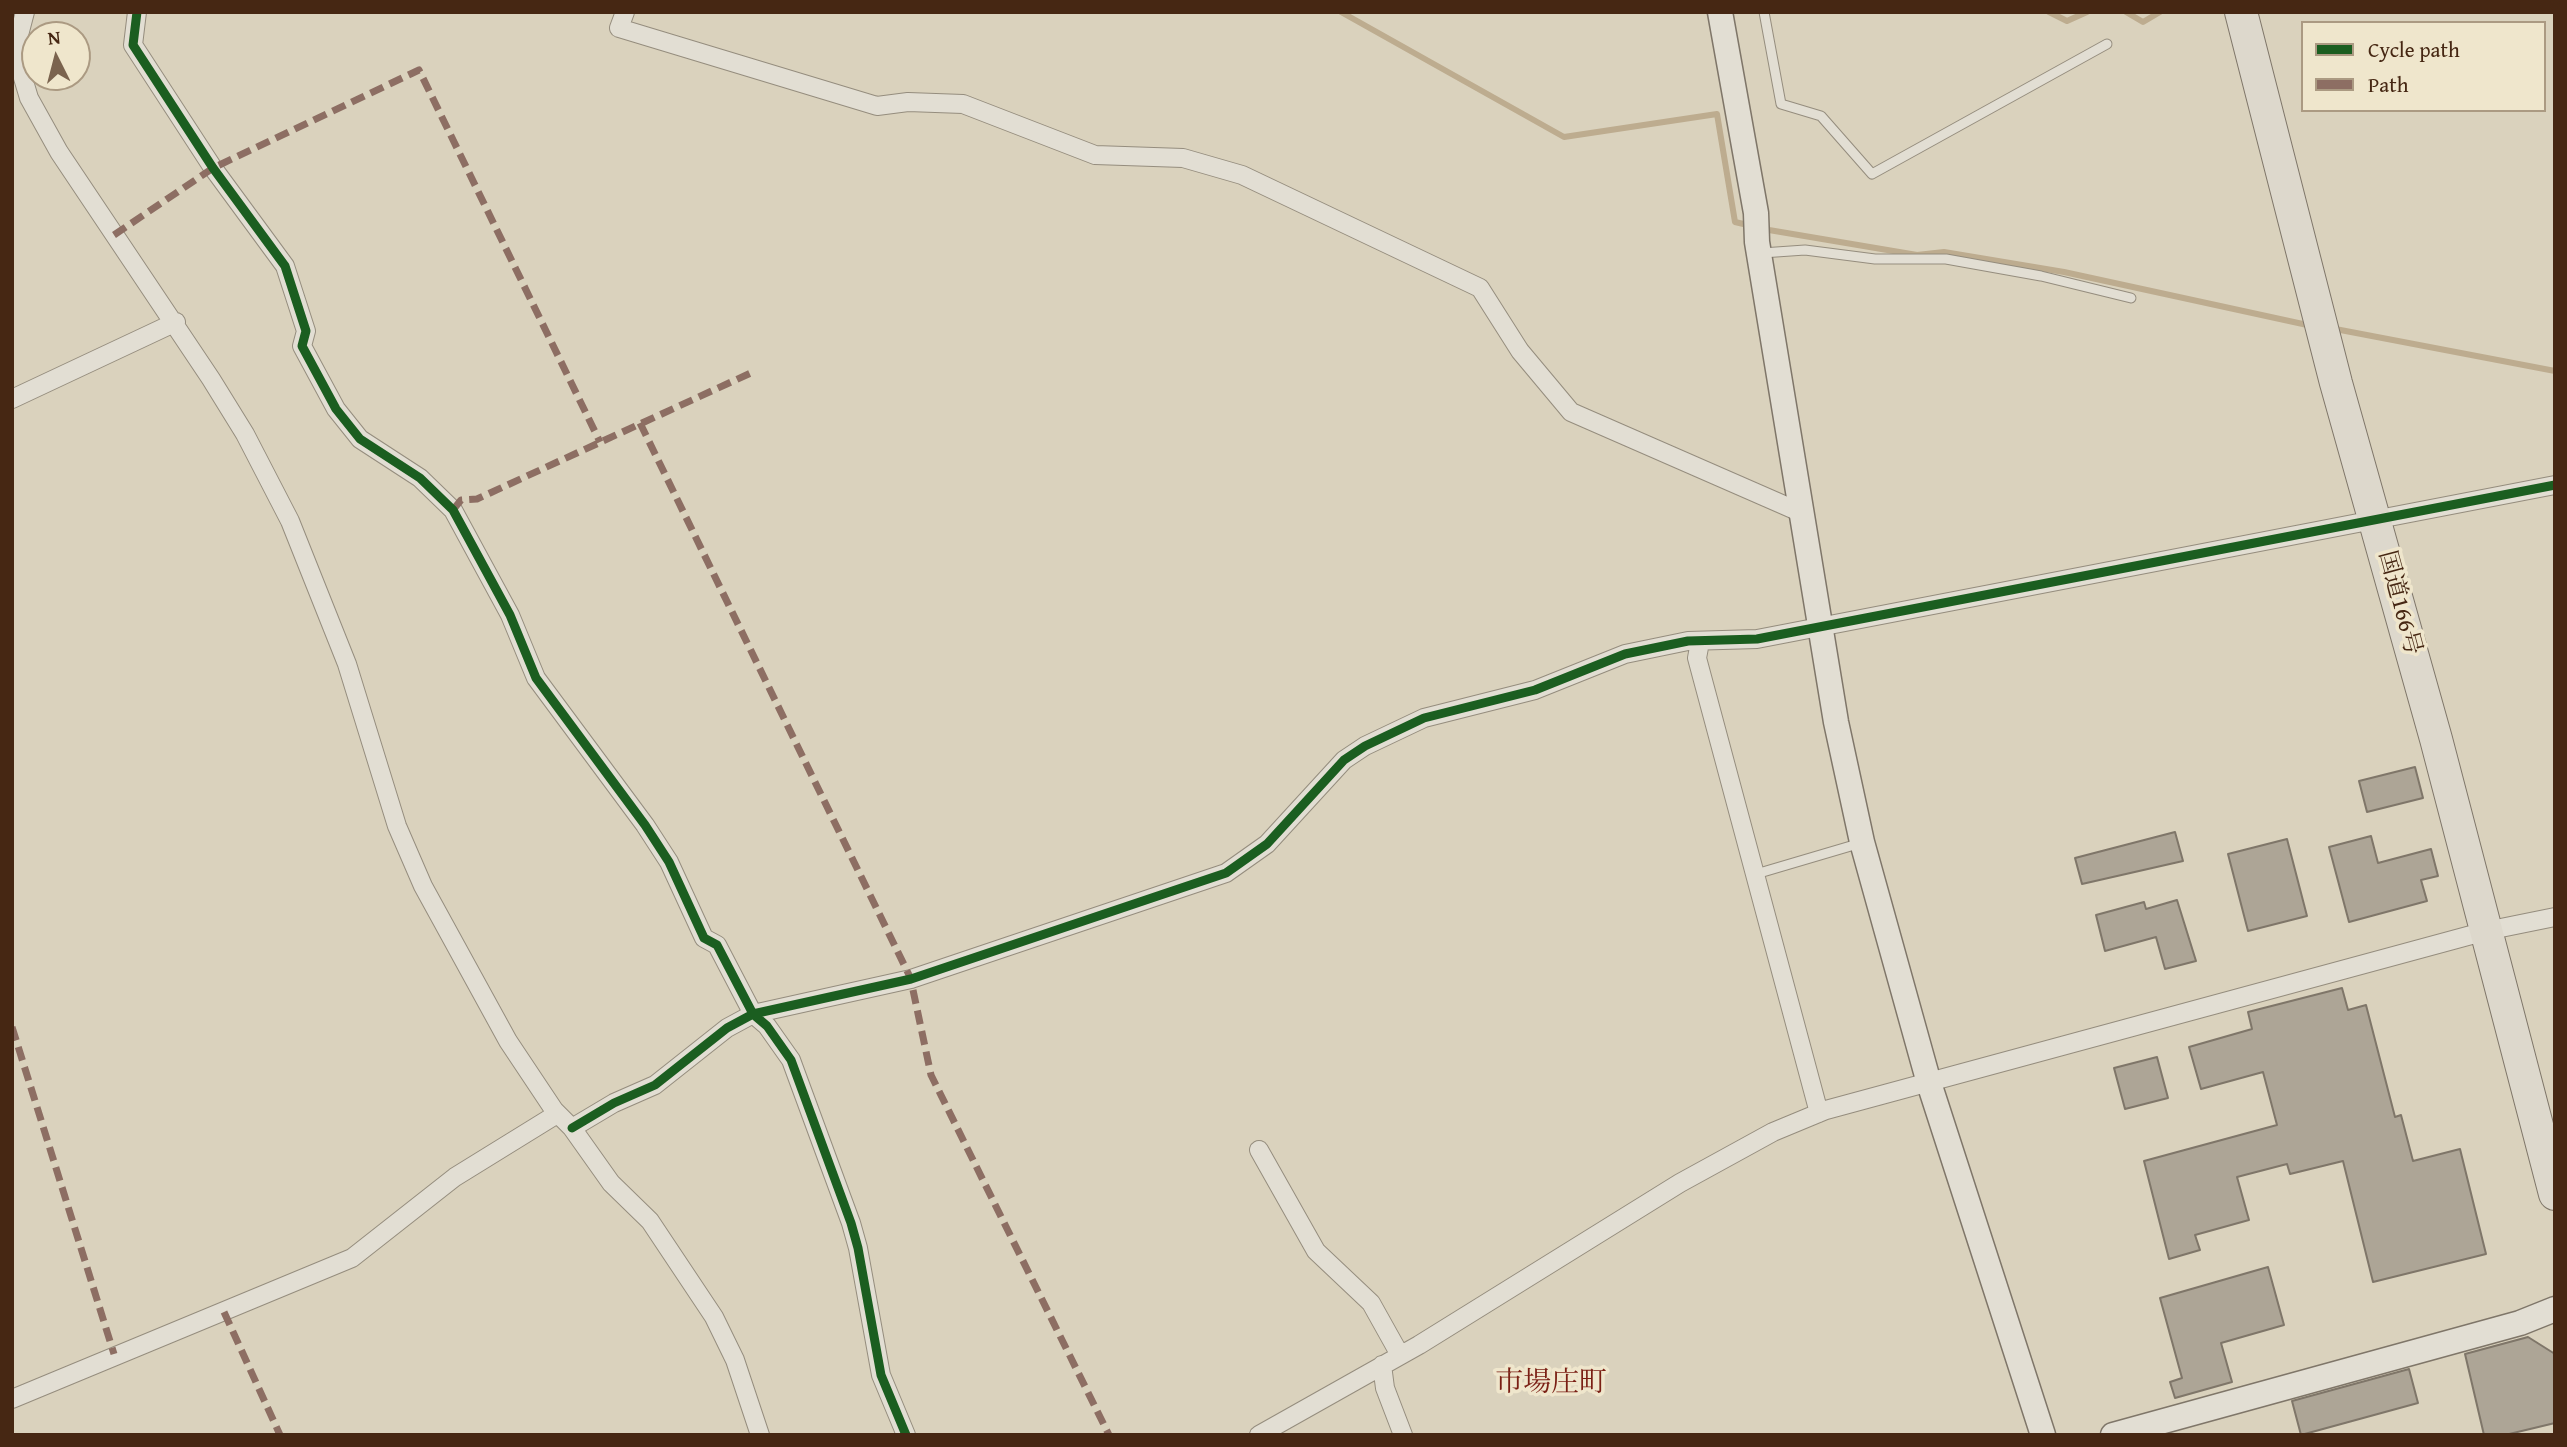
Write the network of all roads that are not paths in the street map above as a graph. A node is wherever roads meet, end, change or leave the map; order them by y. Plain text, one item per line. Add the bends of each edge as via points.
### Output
1 (25, 12) edge
2 (137, 12) edge
3 (625, 12) edge
4 (1720, 12) edge
5 (1764, 12) edge
6 (2241, 12) edge
7 (2107, 44) dead end
8 (1759, 248) junction
9 (2131, 298) dead end
10 (176, 322) junction
11 (12, 399) edge
12 (2555, 485) edge
13 (1802, 513) junction
14 (2375, 518) junction
15 (1821, 626) junction
16 (1700, 642) junction
17 (1862, 842) junction
18 (1756, 874) junction
19 (2555, 918) edge
20 (2486, 931) junction
21 (753, 1014) junction
22 (1930, 1083) junction
23 (1819, 1113) junction
24 (557, 1114) junction
25 (572, 1128) junction
26 (1259, 1150) dead end
27 (2555, 1194) edge
28 (2555, 1309) edge
29 (1400, 1355) junction
30 (1382, 1365) junction
31 (12, 1399) edge
32 (760, 1435) edge
33 (906, 1435) edge
34 (1259, 1435) edge
35 (1403, 1435) edge
36 (2043, 1435) edge
37 (2113, 1435) edge

1 - 10 street via 19,35 19,69 44,129
2 - 21 street via 133,45 214,169 285,266 306,331 302,346 336,409 360,439 420,478 453,510 510,615 536,678 669,862 704,938 717,945
3 - 13 street via 620,28 877,106 963,104 1095,155 1182,158 1242,175 1480,288 1520,351 1571,412
4 - 8 street
5 - 7 lane via 1781,104 1821,116 1872,174
6 - 14 highway, 国道166号
8 - 9 lane via 1875,259 1945,259
8 - 13 street
10 - 11 street
10 - 24 street via 245,434 309,564 347,664 397,826 423,886 508,1041
12 - 14 street
13 - 15 street
14 - 15 street
14 - 20 highway, 国道166号
15 - 16 street via 1757,639
15 - 17 street
16 - 18 street via 1697,658
16 - 21 street via 1625,654 1535,690 1424,718 1365,746 1330,774 1267,844 1226,873 911,979
17 - 18 lane
17 - 22 street
18 - 23 street
19 - 20 street
20 - 22 street
20 - 27 highway, 国道166号
21 - 25 street via 727,1028 655,1085
21 - 33 street via 791,1060 834,1175 859,1248 881,1375
22 - 23 street
22 - 36 street
23 - 29 street via 1773,1132 1680,1183
24 - 25 street
24 - 31 street via 455,1177 352,1258
25 - 32 street via 611,1183 650,1221 714,1317 735,1360
26 - 29 street via 1316,1251 1371,1303
28 - 37 street via 2520,1323
29 - 30 street
30 - 34 street
30 - 35 street via 1385,1388

